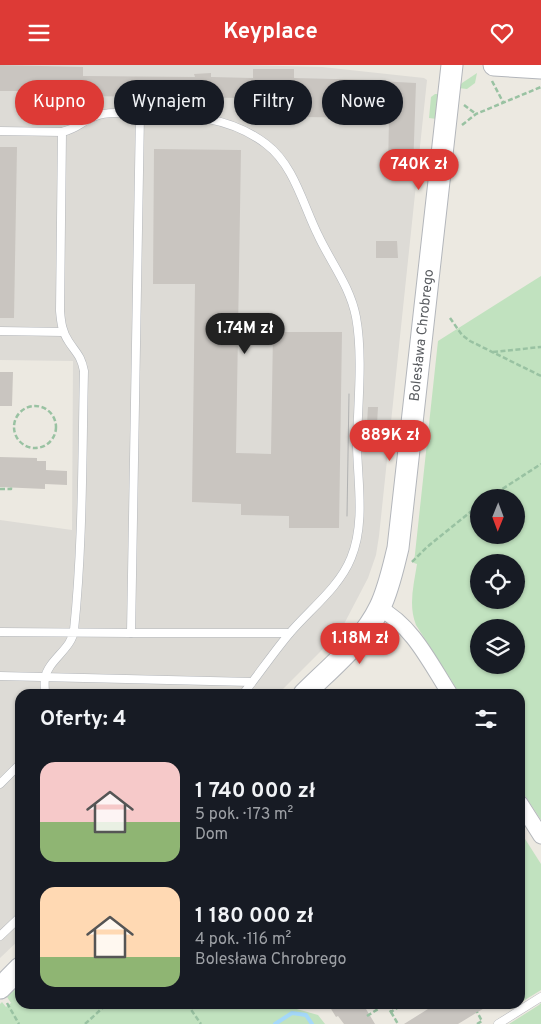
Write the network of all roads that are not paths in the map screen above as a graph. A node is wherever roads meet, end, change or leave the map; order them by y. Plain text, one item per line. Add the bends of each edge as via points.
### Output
1 (452, 65) edge
2 (541, 68) edge
3 (492, 70) edge
4 (114, 115) edge
5 (224, 122) edge
6 (140, 125) edge
7 (0, 131) edge
8 (62, 132) junction
9 (0, 331) edge
10 (63, 332) junction
11 (379, 608) junction
12 (0, 632) edge
13 (74, 633) junction
14 (131, 633) junction
15 (289, 633) junction
16 (0, 676) edge
17 (45, 677) junction
18 (252, 683) junction
19 (45, 689) edge
20 (247, 689) edge
21 (309, 689) edge
22 (447, 689) edge
23 (15, 768) edge
24 (0, 784) edge
25 (525, 811) edge
26 (541, 836) edge
27 (15, 922) edge
28 (0, 936) edge
29 (15, 977) edge
30 (4, 997) edge
31 (541, 997) edge
32 (525, 1007) edge
33 (522, 1009) edge
34 (498, 1024) edge

1 - 11 street, Bolesława Chrobrego via 402,519 392,573
2 - 3 street
4 - 8 lane via 90,118 74,129
5 - 15 lane via 247,130 268,145 284,164 318,237 342,276 356,318 359,502 356,541 342,574
6 - 14 lane
7 - 8 lane
8 - 10 lane via 60,311
9 - 10 lane
10 - 13 lane via 78,352 84,371
11 - 21 street, Bolesława Chrobrego via 350,649
11 - 22 street via 407,630
12 - 13 lane
13 - 14 lane
13 - 17 lane
14 - 15 lane
15 - 18 lane
16 - 17 lane
17 - 18 lane
17 - 19 lane
18 - 20 lane
23 - 24 lane
25 - 26 street
27 - 28 lane
29 - 30 street
31 - 32 lane
33 - 34 lane

